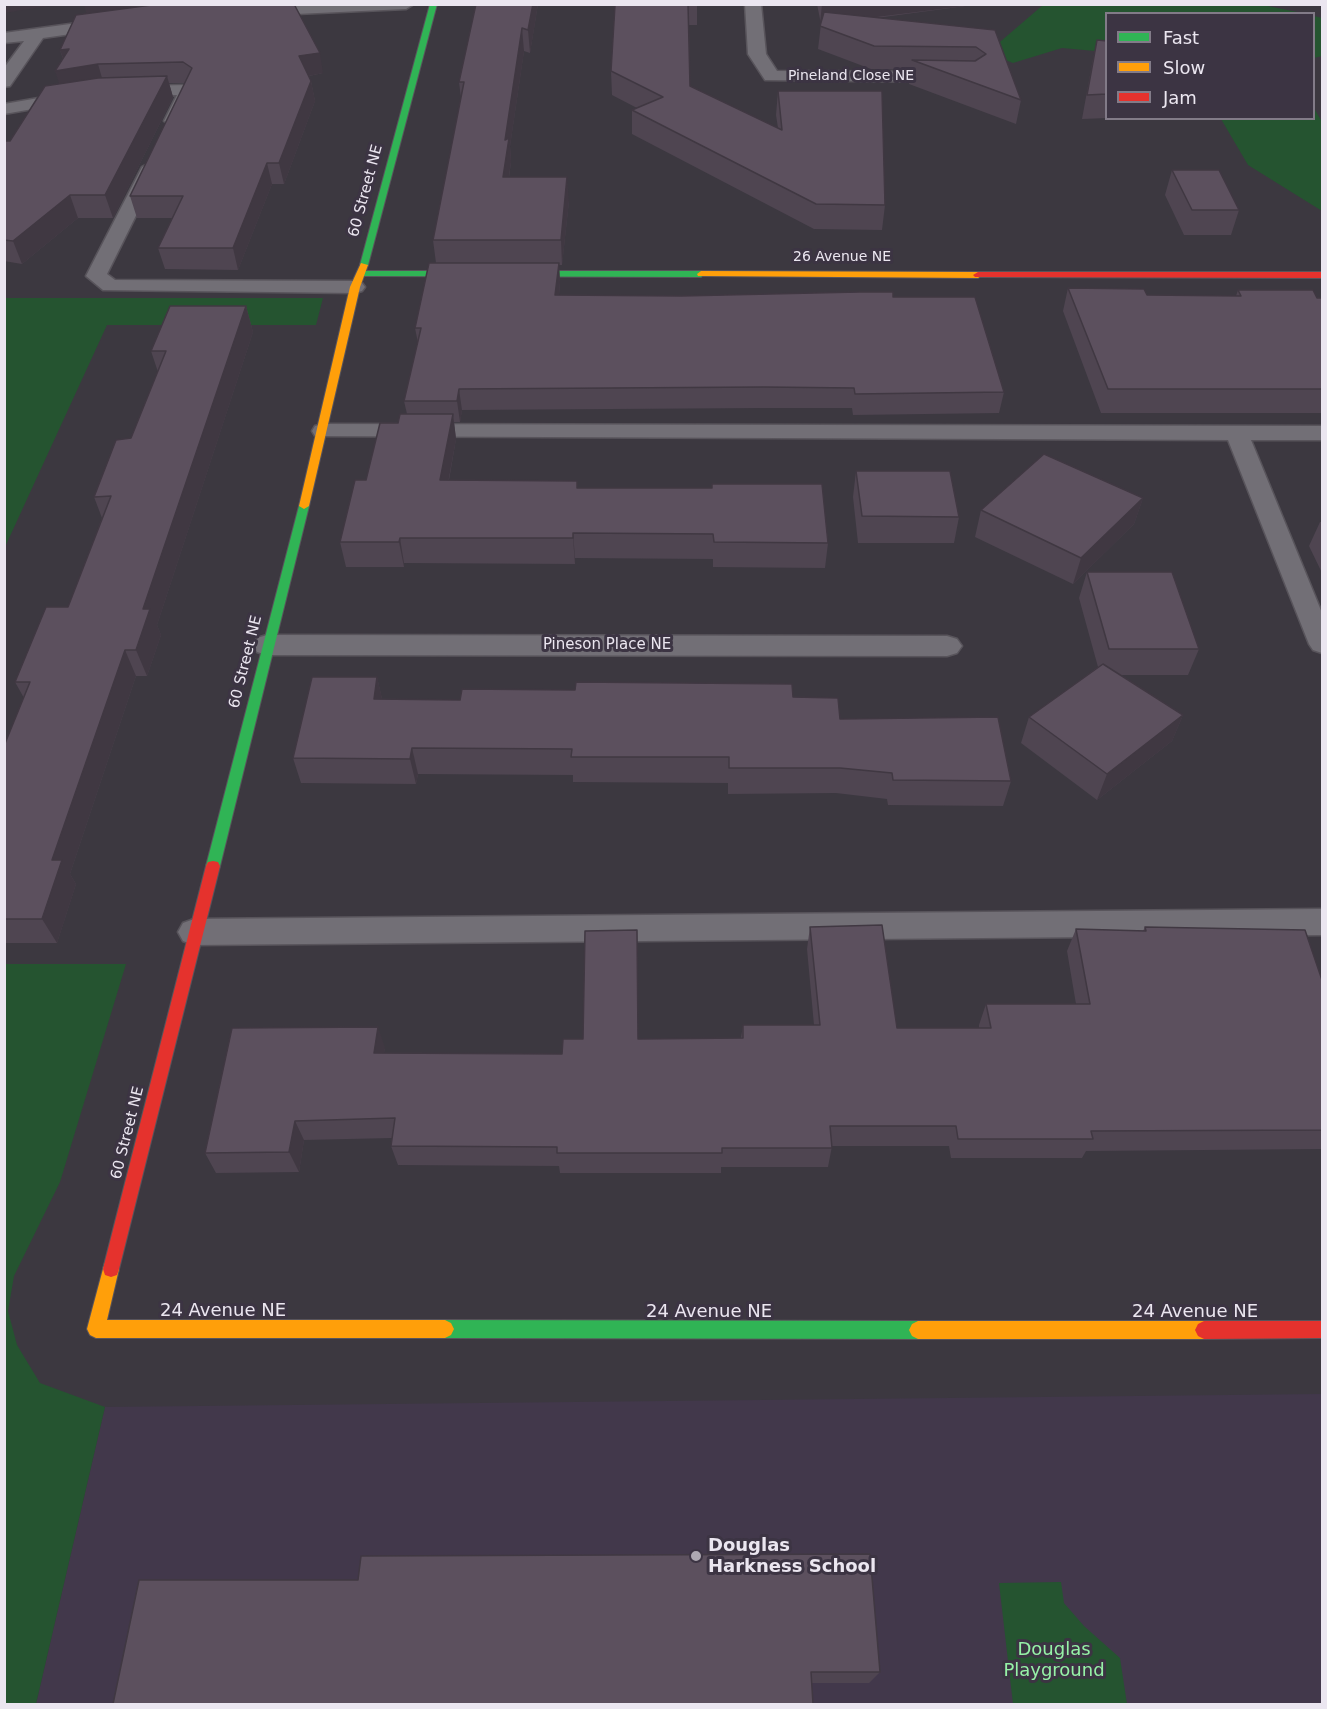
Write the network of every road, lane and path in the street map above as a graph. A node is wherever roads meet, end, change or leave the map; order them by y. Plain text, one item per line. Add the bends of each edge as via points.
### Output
1 (406, 4) edge
2 (434, 4) edge
3 (753, 4) edge
4 (233, 12) edge
5 (130, 21) edge
6 (38, 33) junction
7 (4, 38) edge
8 (971, 77) edge
9 (4, 82) edge
10 (114, 92) edge
11 (93, 94) edge
12 (4, 110) edge
13 (1323, 275) edge
14 (358, 280) junction
15 (323, 431) junction
16 (1237, 433) junction
17 (1323, 433) edge
18 (1323, 644) edge
19 (267, 645) junction
20 (947, 646) dead end
21 (1323, 922) edge
22 (194, 932) junction
23 (96, 1329) joint
24 (1323, 1330) edge

1 - 4 street
2 - 14 street, 60 Street NE
3 - 8 street, Pineland Close NE via 757,54 771,76
5 - 6 street
6 - 7 street
6 - 9 street
10 - 14 lane via 189,90 96,276 110,286
11 - 12 lane
13 - 14 street, 26 Avenue NE
14 - 15 street, 60 Street NE
15 - 16 lane
15 - 19 street, 60 Street NE
16 - 17 lane
16 - 18 lane
19 - 20 street, Pineson Place NE
19 - 22 street, 60 Street NE
21 - 22 lane
22 - 23 street, 60 Street NE
23 - 24 street, 24 Avenue NE

